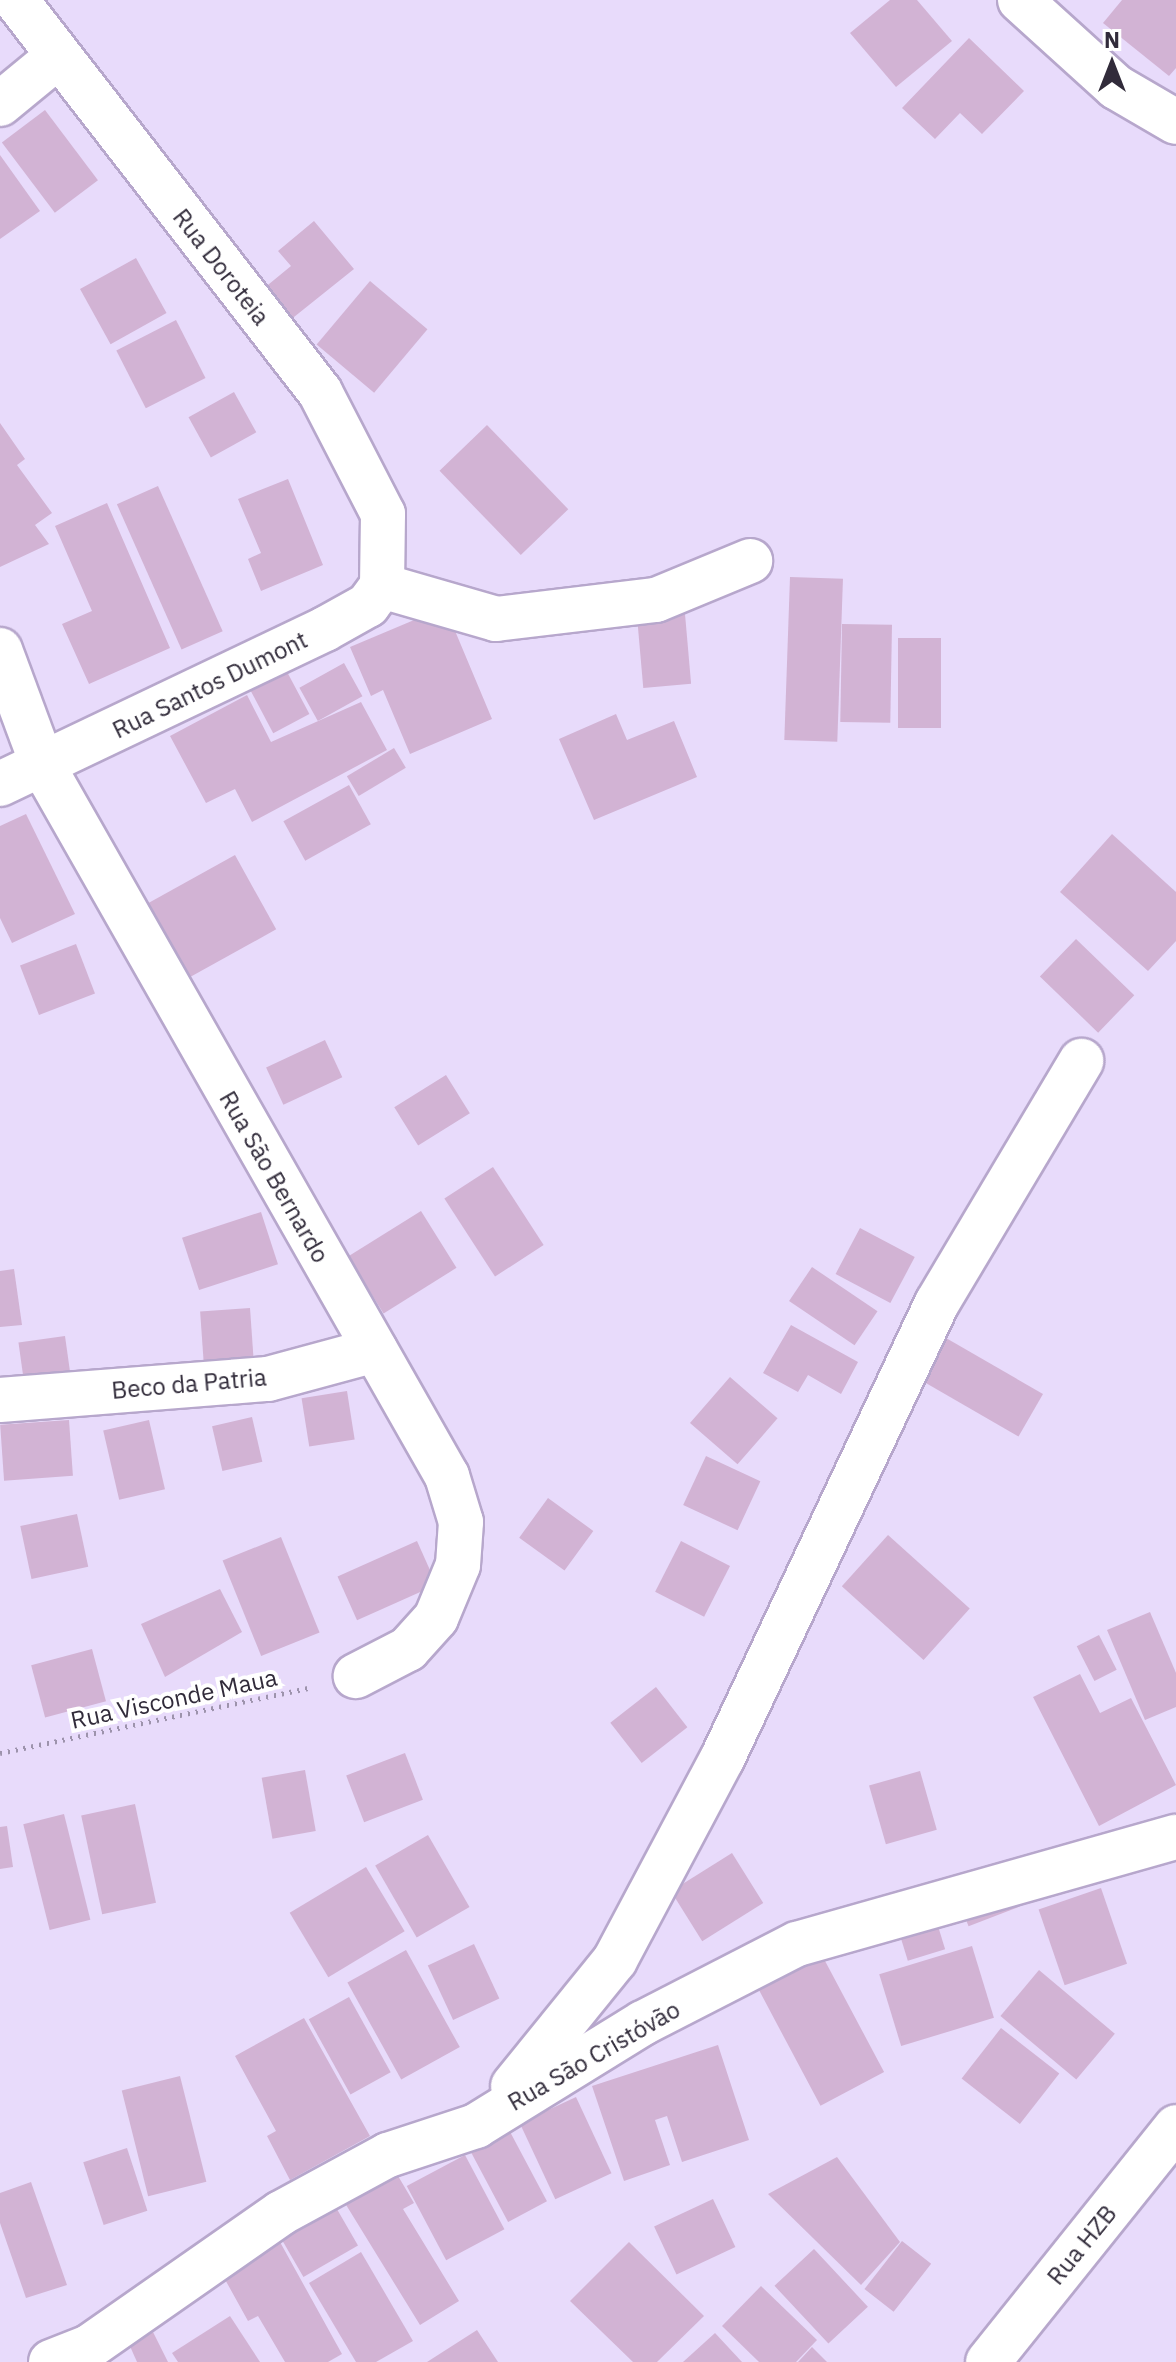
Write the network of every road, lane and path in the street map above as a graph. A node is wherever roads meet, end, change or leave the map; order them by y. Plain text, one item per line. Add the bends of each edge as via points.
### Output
1 (16, 0) edge
2 (1020, 0) edge
3 (56, 58) junction
4 (0, 104) edge
5 (1176, 122) edge
6 (750, 561) dead end
7 (381, 570) junction
8 (0, 650) edge
9 (43, 766) junction
10 (0, 784) edge
11 (1081, 1061) dead end
12 (375, 1350) junction
13 (0, 1400) edge
14 (356, 1676) joint
15 (0, 1753) edge
16 (1176, 1837) edge
17 (476, 2126) junction
18 (1176, 2127) edge
19 (51, 2362) edge
20 (988, 2362) edge

1 - 3 street, Rua Doroteia
2 - 5 street via 1116,87
3 - 4 street
3 - 7 street, Rua Doroteia via 320,392 383,514
6 - 7 street via 656,600 496,619
7 - 9 street, Rua Santos Dumont via 368,605
8 - 9 street, Rua São Bernardo
9 - 10 street, Rua Santos Dumont
9 - 12 street, Rua São Bernardo
11 - 17 street via 937,1303 722,1759 615,1960 548,2049
12 - 13 street, Beco da Patria via 268,1379
12 - 14 street, Rua São Bernardo via 447,1476 461,1522 458,1565 436,1618 408,1649
14 - 15 path, Rua Visconde Maua via 180,1721
16 - 17 street, Rua São Cristóvão via 797,1944 643,2023
17 - 19 street, Rua São Cristóvão via 388,2155 281,2213 89,2347
18 - 20 street, Rua HZB

